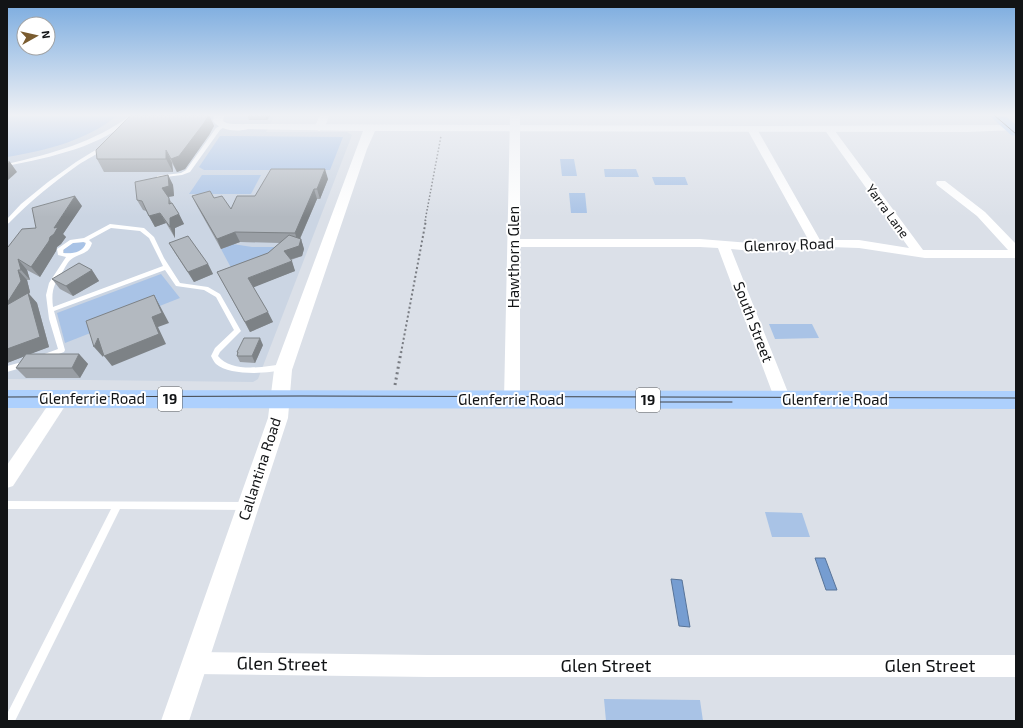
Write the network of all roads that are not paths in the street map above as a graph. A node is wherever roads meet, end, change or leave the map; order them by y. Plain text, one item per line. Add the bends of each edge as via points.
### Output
1 (69, 149) edge
2 (100, 149) edge
3 (204, 149) edge
4 (360, 149) edge
5 (514, 149) edge
6 (763, 149) edge
7 (843, 149) edge
8 (7, 165) edge
9 (159, 177) edge
10 (941, 183) dead end
11 (7, 222) edge
12 (85, 240) junction
13 (514, 243) junction
14 (816, 243) junction
15 (723, 245) junction
16 (1016, 251) edge
17 (919, 253) junction
18 (1016, 254) edge
19 (70, 256) junction
20 (167, 267) junction
21 (51, 310) junction
22 (284, 367) junction
23 (7, 369) edge
24 (7, 399) edge
25 (61, 399) junction
26 (280, 399) junction
27 (512, 400) junction
28 (783, 400) junction
29 (1016, 400) edge
30 (7, 480) edge
31 (7, 505) edge
32 (118, 505) junction
33 (249, 506) junction
34 (195, 663) junction
35 (1016, 666) edge
36 (9, 721) edge
37 (175, 721) edge

1 - 8 lane
2 - 11 lane via 53,180
3 - 9 lane via 188,171 179,175
4 - 22 street, Callantina Road
5 - 13 street, Hawthorn Glen
6 - 14 street
7 - 17 street, Yarra Lane
10 - 16 street via 981,214
12 - 19 lane via 89,243 87,248
12 - 19 lane via 72,241 60,249 60,254
12 - 20 lane via 110,226 142,230 151,237
13 - 15 street, Glenroy Road
13 - 27 street, Hawthorn Glen
14 - 15 street, Glenroy Road via 774,248
14 - 17 street, Glenroy Road via 859,244
15 - 28 street, South Street
17 - 18 street, Glenroy Road
19 - 21 lane via 50,288
20 - 21 lane
20 - 22 lane via 178,285 206,288 218,296 238,331 216,350 216,360 226,366 246,370
21 - 23 lane via 62,350
22 - 26 street, Callantina Road via 279,384
24 - 25 main road, Glenferrie Road / 19
25 - 26 main road, Glenferrie Road / 19
25 - 30 street
26 - 27 main road, Glenferrie Road / 19
26 - 33 street, Callantina Road via 278,418
27 - 28 main road, Glenferrie Road / 19
28 - 29 main road, Glenferrie Road / 19
31 - 32 lane
32 - 33 lane
32 - 36 lane
33 - 34 street, Callantina Road
34 - 35 street, Glen Street via 436,666
34 - 37 street, Callantina Road

